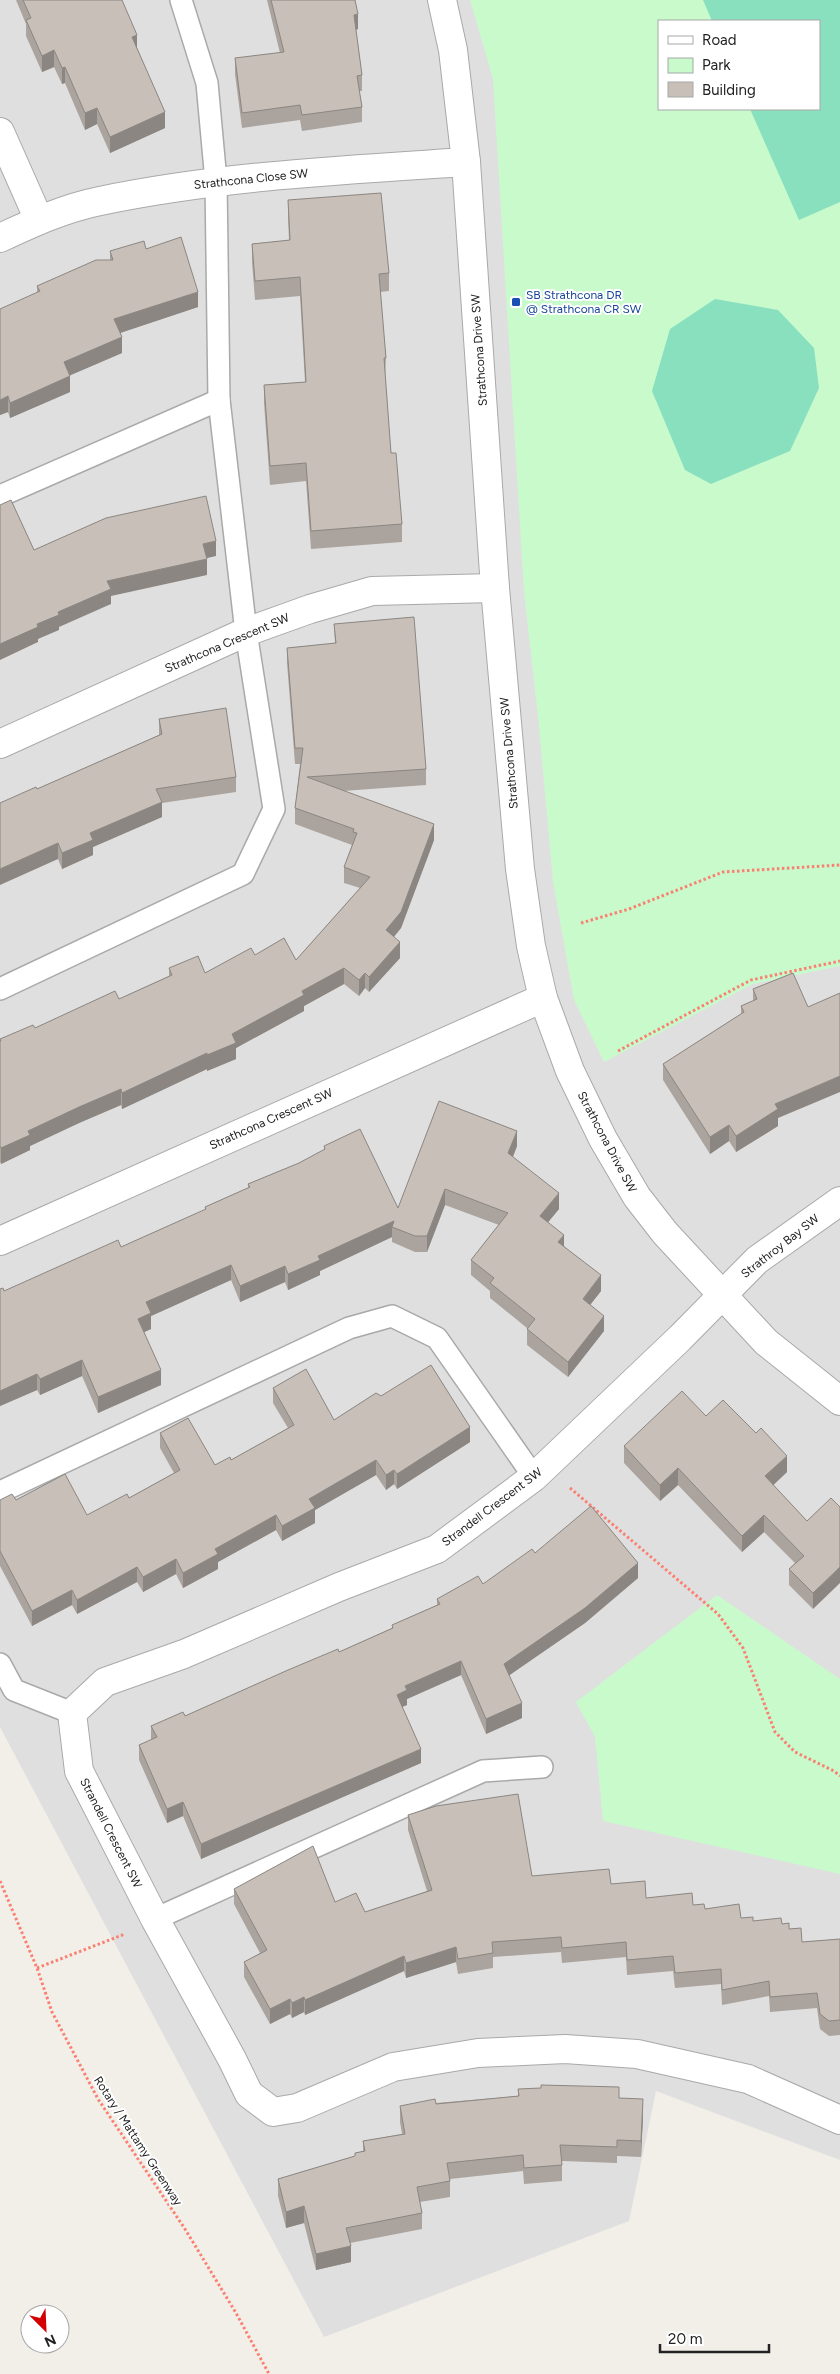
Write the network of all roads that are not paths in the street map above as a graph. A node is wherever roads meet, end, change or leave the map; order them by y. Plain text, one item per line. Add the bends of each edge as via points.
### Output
1 (182, 0) edge
2 (442, 0) edge
3 (0, 132) edge
4 (466, 162) junction
5 (216, 181) junction
6 (39, 220) junction
7 (0, 238) edge
8 (219, 400) junction
9 (0, 496) edge
10 (495, 588) junction
11 (246, 632) junction
12 (0, 744) edge
13 (0, 990) edge
14 (543, 998) junction
15 (840, 1201) edge
16 (0, 1241) edge
17 (722, 1294) junction
18 (840, 1402) edge
19 (534, 1477) junction
20 (0, 1492) edge
21 (0, 1664) edge
22 (72, 1714) junction
23 (542, 1767) dead end
24 (155, 1919) junction
25 (840, 2120) edge

1 - 5 lane via 207,83
2 - 4 street, Strathcona Drive SW via 453,50
3 - 6 street
4 - 5 street, Strathcona Close SW
4 - 10 street, Strathcona Drive SW
5 - 6 street, Strathcona Close SW via 100,201
5 - 8 lane
6 - 7 street, Strathcona Close SW
8 - 9 lane
8 - 11 lane
10 - 11 street, Strathcona Crescent SW via 372,591
10 - 14 street, Strathcona Drive SW via 520,869 531,946
11 - 12 street, Strathcona Crescent SW
11 - 13 lane via 274,809 244,874
14 - 16 street, Strathcona Crescent SW
14 - 17 street, Strathcona Drive SW via 570,1071 603,1139 637,1197 665,1233
15 - 17 street, Strathroy Bay SW via 757,1260
17 - 18 street, Strathcona Drive SW via 766,1342
17 - 19 street, Strandell Crescent SW
19 - 20 lane via 437,1338 392,1316 349,1328
19 - 22 street, Strandell Crescent SW via 437,1549 184,1654 105,1682
21 - 22 lane via 14,1690
22 - 24 street, Strandell Crescent SW via 79,1771
23 - 24 lane via 483,1771
24 - 25 street, Strandell Crescent SW via 249,2094 273,2112 297,2108 393,2067 478,2053 565,2049 638,2054 739,2077

